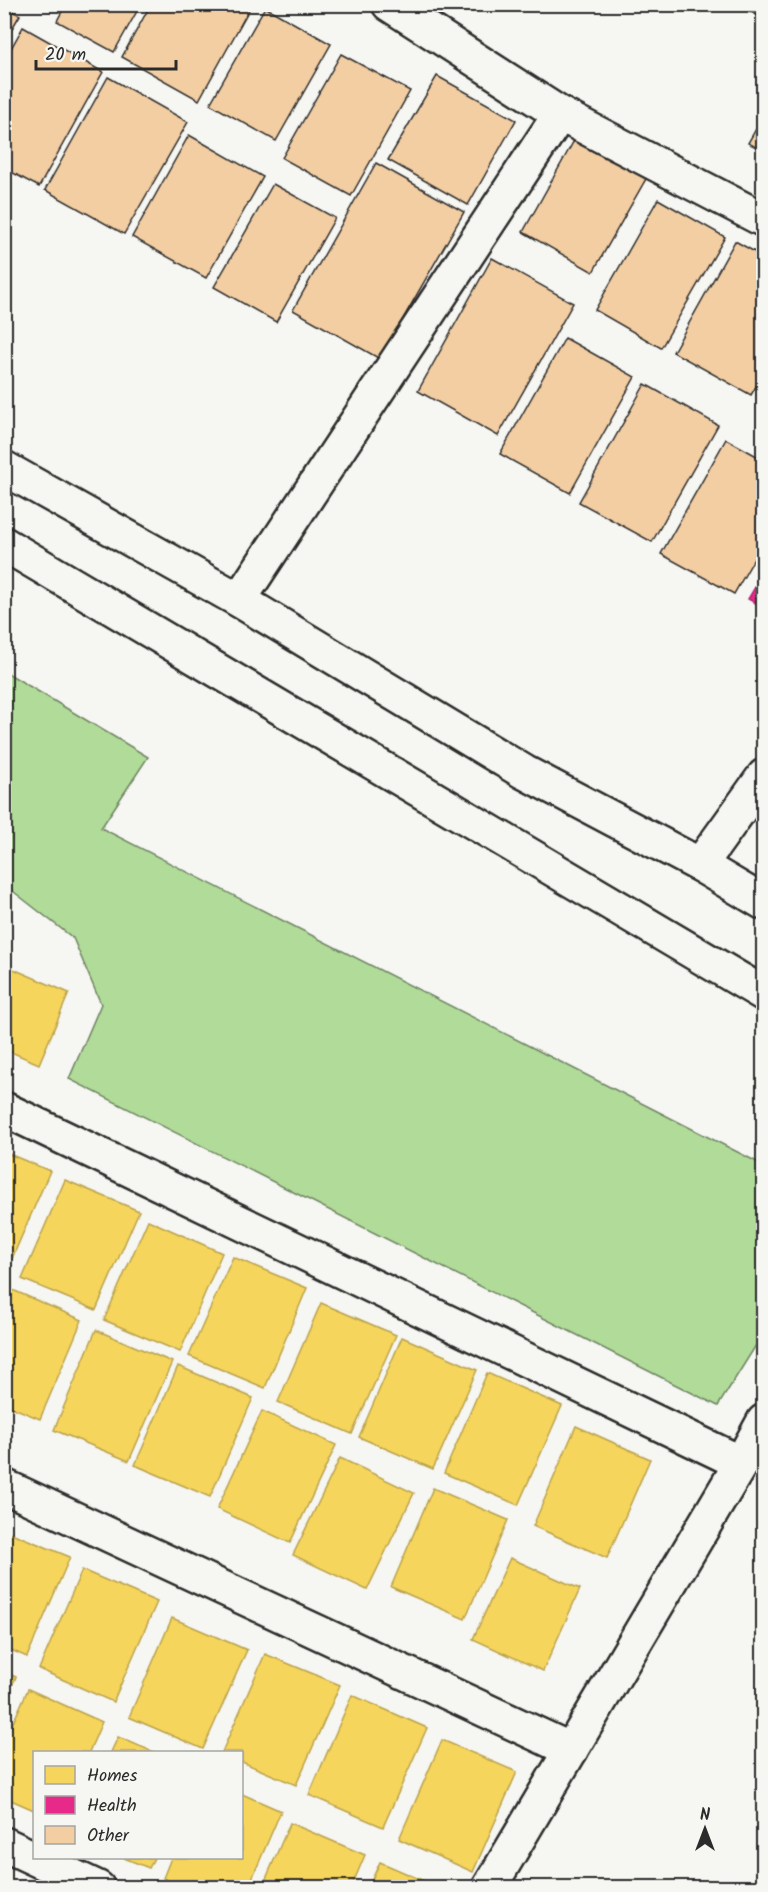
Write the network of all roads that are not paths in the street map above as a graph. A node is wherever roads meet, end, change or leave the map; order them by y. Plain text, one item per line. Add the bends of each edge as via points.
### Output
1 (388, 4) edge
2 (560, 114) junction
3 (764, 220) edge
4 (4, 468) edge
5 (4, 544) edge
6 (239, 600) junction
7 (764, 776) edge
8 (700, 865) junction
9 (764, 903) edge
10 (764, 994) edge
11 (4, 1109) edge
12 (764, 1421) edge
13 (741, 1463) junction
14 (4, 1486) edge
15 (571, 1750) junction
16 (4, 1844) edge
17 (33, 1857) edge
18 (37, 1859) edge
19 (99, 1887) edge
20 (489, 1887) edge

1 - 2 main road
2 - 3 main road
2 - 6 main road
4 - 6 main road
5 - 10 main road
6 - 8 main road via 524,772
7 - 8 main road
8 - 9 main road
11 - 13 main road
12 - 13 main road
13 - 15 main road
14 - 15 main road
15 - 20 main road
16 - 17 main road
18 - 19 main road

